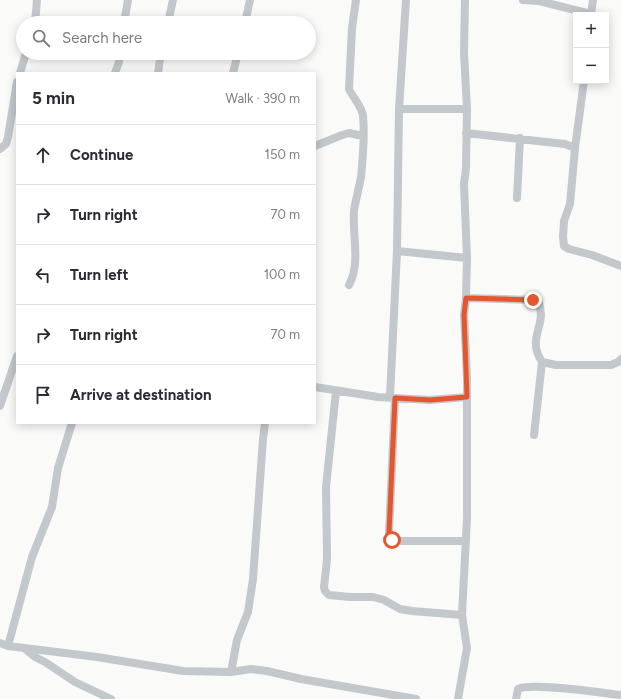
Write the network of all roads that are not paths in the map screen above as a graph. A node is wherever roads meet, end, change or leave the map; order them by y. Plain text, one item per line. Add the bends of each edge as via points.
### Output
1 (37, 0) edge
2 (128, 0) edge
3 (173, 0) edge
4 (250, 0) edge
5 (356, 0) edge
6 (406, 0) edge
7 (465, 0) edge
8 (523, 0) edge
9 (593, 0) edge
10 (540, 1) edge
11 (580, 12) edge
12 (591, 12) edge
13 (36, 16) edge
14 (125, 16) edge
15 (170, 16) edge
16 (247, 16) edge
17 (24, 60) edge
18 (119, 60) edge
19 (160, 60) edge
20 (236, 60) edge
21 (20, 72) edge
22 (115, 72) edge
23 (158, 72) edge
24 (233, 72) edge
25 (584, 84) edge
26 (16, 90) edge
27 (399, 109) junction
28 (466, 109) junction
29 (466, 132) junction
30 (363, 136) junction
31 (520, 138) junction
32 (316, 146) edge
33 (575, 148) junction
34 (0, 149) edge
35 (517, 198) dead end
36 (397, 251) junction
37 (466, 258) junction
38 (621, 266) edge
39 (349, 285) dead end
40 (466, 298) junction
41 (16, 359) edge
42 (621, 359) edge
43 (542, 362) junction
44 (316, 387) edge
45 (336, 391) junction
46 (467, 397) junction
47 (392, 398) junction
48 (0, 406) edge
49 (72, 424) edge
50 (266, 424) edge
51 (534, 435) dead end
52 (466, 541) junction
53 (462, 615) junction
54 (4, 644) edge
55 (24, 647) junction
56 (230, 672) junction
57 (621, 695) edge
58 (111, 699) edge
59 (416, 699) edge
60 (458, 699) edge
61 (516, 699) edge

1 - 13 street
2 - 14 street
3 - 15 street
4 - 16 street
5 - 30 street via 349,89 361,108
6 - 27 street
7 - 28 street
8 - 10 street
9 - 12 street
10 - 11 street
17 - 21 street
18 - 22 street
19 - 23 street
20 - 24 street
25 - 33 street
26 - 34 street via 8,137 6,144
27 - 28 street
27 - 36 street
28 - 29 street
29 - 31 street
29 - 37 street
30 - 32 street via 349,133
30 - 39 street via 361,178 354,208 355,257
31 - 33 street via 565,144
31 - 35 street
33 - 38 street via 570,204 562,237 564,246
36 - 37 street
36 - 47 street
37 - 40 street
40 - 43 street via 533,300 539,303 542,316 535,341
40 - 46 street via 464,315
41 - 48 street
42 - 43 street via 611,365 556,365
43 - 51 street
44 - 45 street
45 - 47 street
45 - 53 street via 326,487 325,591 328,595 373,597 400,609
46 - 47 street via 430,400
46 - 52 street
47 - 52 street via 390,537 397,541
49 - 54 street via 58,468 52,507 32,557
50 - 56 street via 252,586 248,612 237,640
52 - 53 street
53 - 60 street via 467,648
54 - 55 street
55 - 56 street via 183,671
55 - 58 street via 35,657 75,682
56 - 59 street via 251,669 267,671
57 - 61 street via 527,687 518,689

